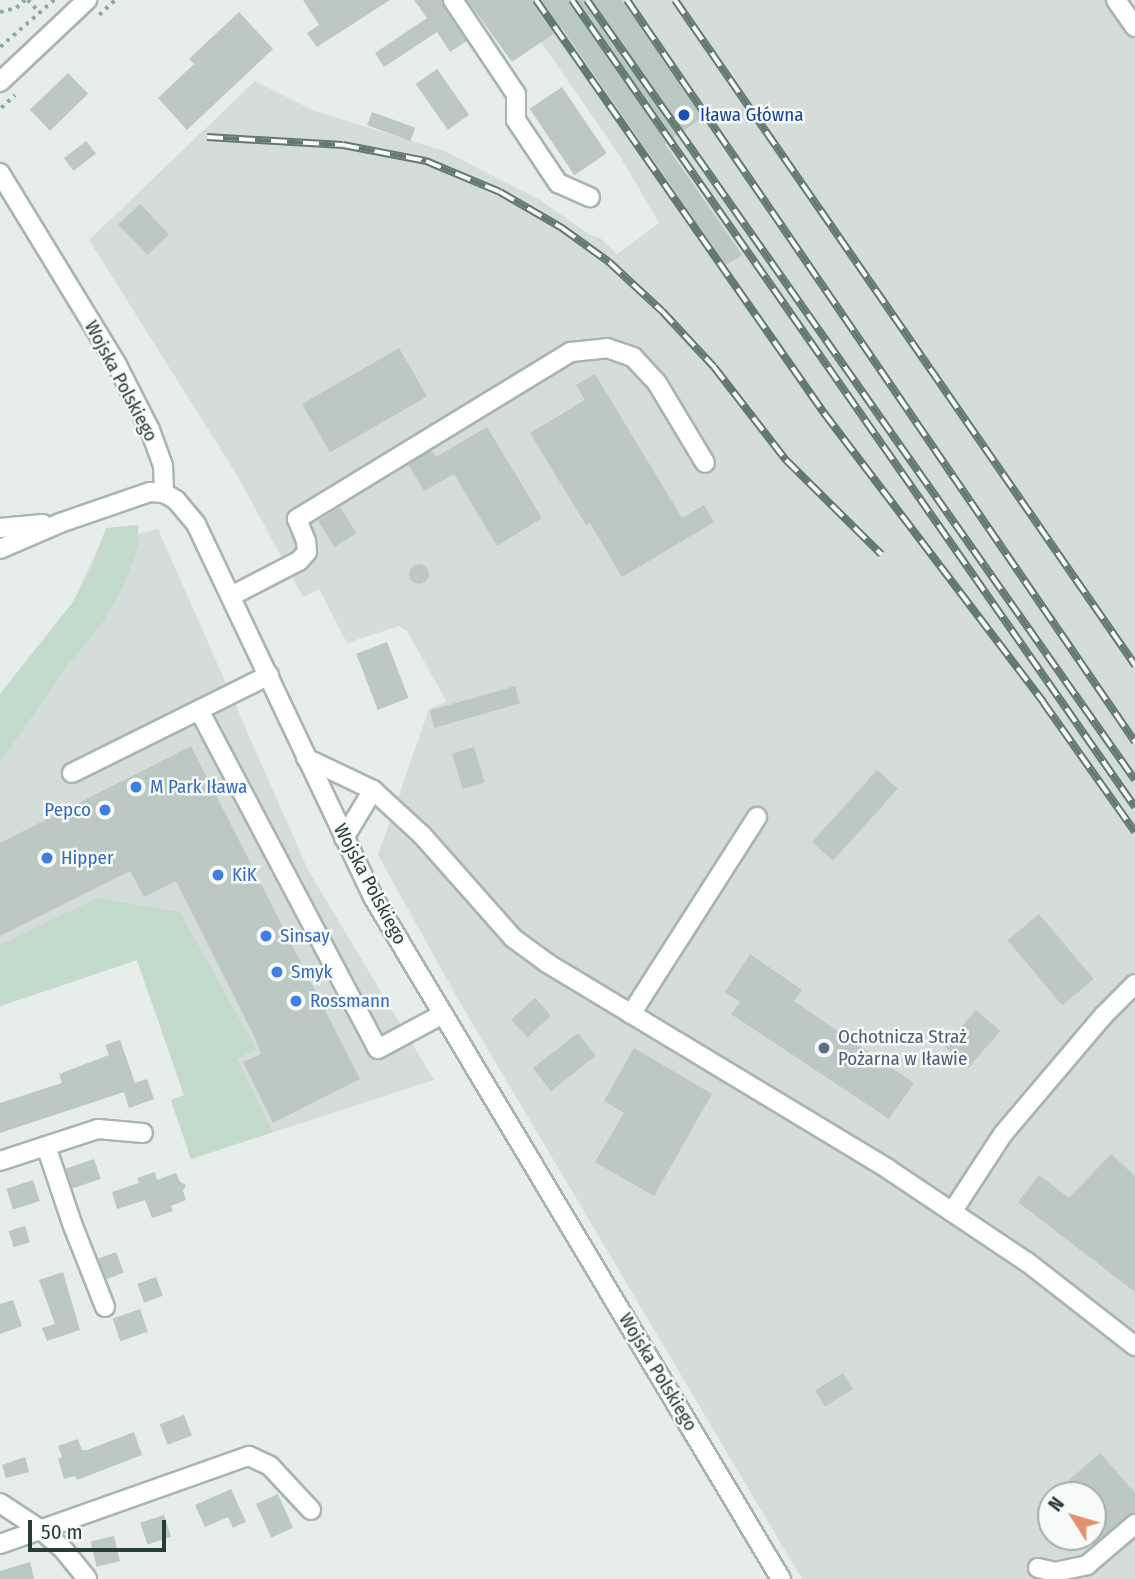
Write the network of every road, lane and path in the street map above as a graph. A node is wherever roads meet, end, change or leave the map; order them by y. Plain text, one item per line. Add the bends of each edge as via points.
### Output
1 (27, 0) edge
2 (54, 0) edge
3 (87, 0) edge
4 (453, 0) edge
5 (1116, 0) edge
6 (0, 12) edge
7 (40, 13) junction
8 (1135, 27) edge
9 (0, 47) edge
10 (0, 82) edge
11 (0, 107) edge
12 (0, 114) edge
13 (0, 173) edge
14 (590, 197) dead end
15 (705, 463) dead end
16 (164, 493) junction
17 (60, 523) junction
18 (0, 528) edge
19 (0, 549) edge
20 (233, 595) junction
21 (269, 675) junction
22 (199, 710) junction
23 (306, 758) junction
24 (72, 773) dead end
25 (373, 790) junction
26 (757, 817) dead end
27 (344, 838) junction
28 (1135, 984) edge
29 (443, 1014) junction
30 (631, 1014) junction
31 (142, 1133) dead end
32 (46, 1146) junction
33 (0, 1161) edge
34 (952, 1212) junction
35 (105, 1307) dead end
36 (1135, 1346) edge
37 (0, 1503) edge
38 (311, 1510) dead end
39 (1135, 1524) edge
40 (41, 1530) junction
41 (0, 1544) edge
42 (1038, 1568) dead end
43 (86, 1579) edge
44 (781, 1579) edge

1 - 6 path
1 - 7 path
2 - 7 path
3 - 10 street
4 - 14 street via 516,94 516,120 558,183
5 - 8 street
7 - 9 path
11 - 12 path
13 - 16 street, Wojska Polskiego via 117,365 150,429 163,465
15 - 20 street via 657,383 633,357 607,348 571,352 297,519 307,552 299,561
16 - 17 street via 150,492
16 - 20 street, Wojska Polskiego via 196,524
17 - 18 street
17 - 19 street
20 - 21 street, Wojska Polskiego
21 - 22 street
21 - 23 street, Wojska Polskiego
22 - 24 street
22 - 29 street via 378,1049
23 - 25 street
23 - 27 street, Wojska Polskiego
25 - 27 street
25 - 30 street via 422,835 513,938
26 - 30 street
27 - 29 street, Wojska Polskiego via 373,897
28 - 34 street via 1003,1134
29 - 44 street, Wojska Polskiego
30 - 34 street
31 - 32 street via 98,1129
32 - 33 street
32 - 35 street
34 - 36 street via 1027,1262
37 - 40 street
38 - 40 street via 270,1466 249,1457
39 - 42 street via 1087,1564 1055,1572
40 - 41 street
40 - 43 street

